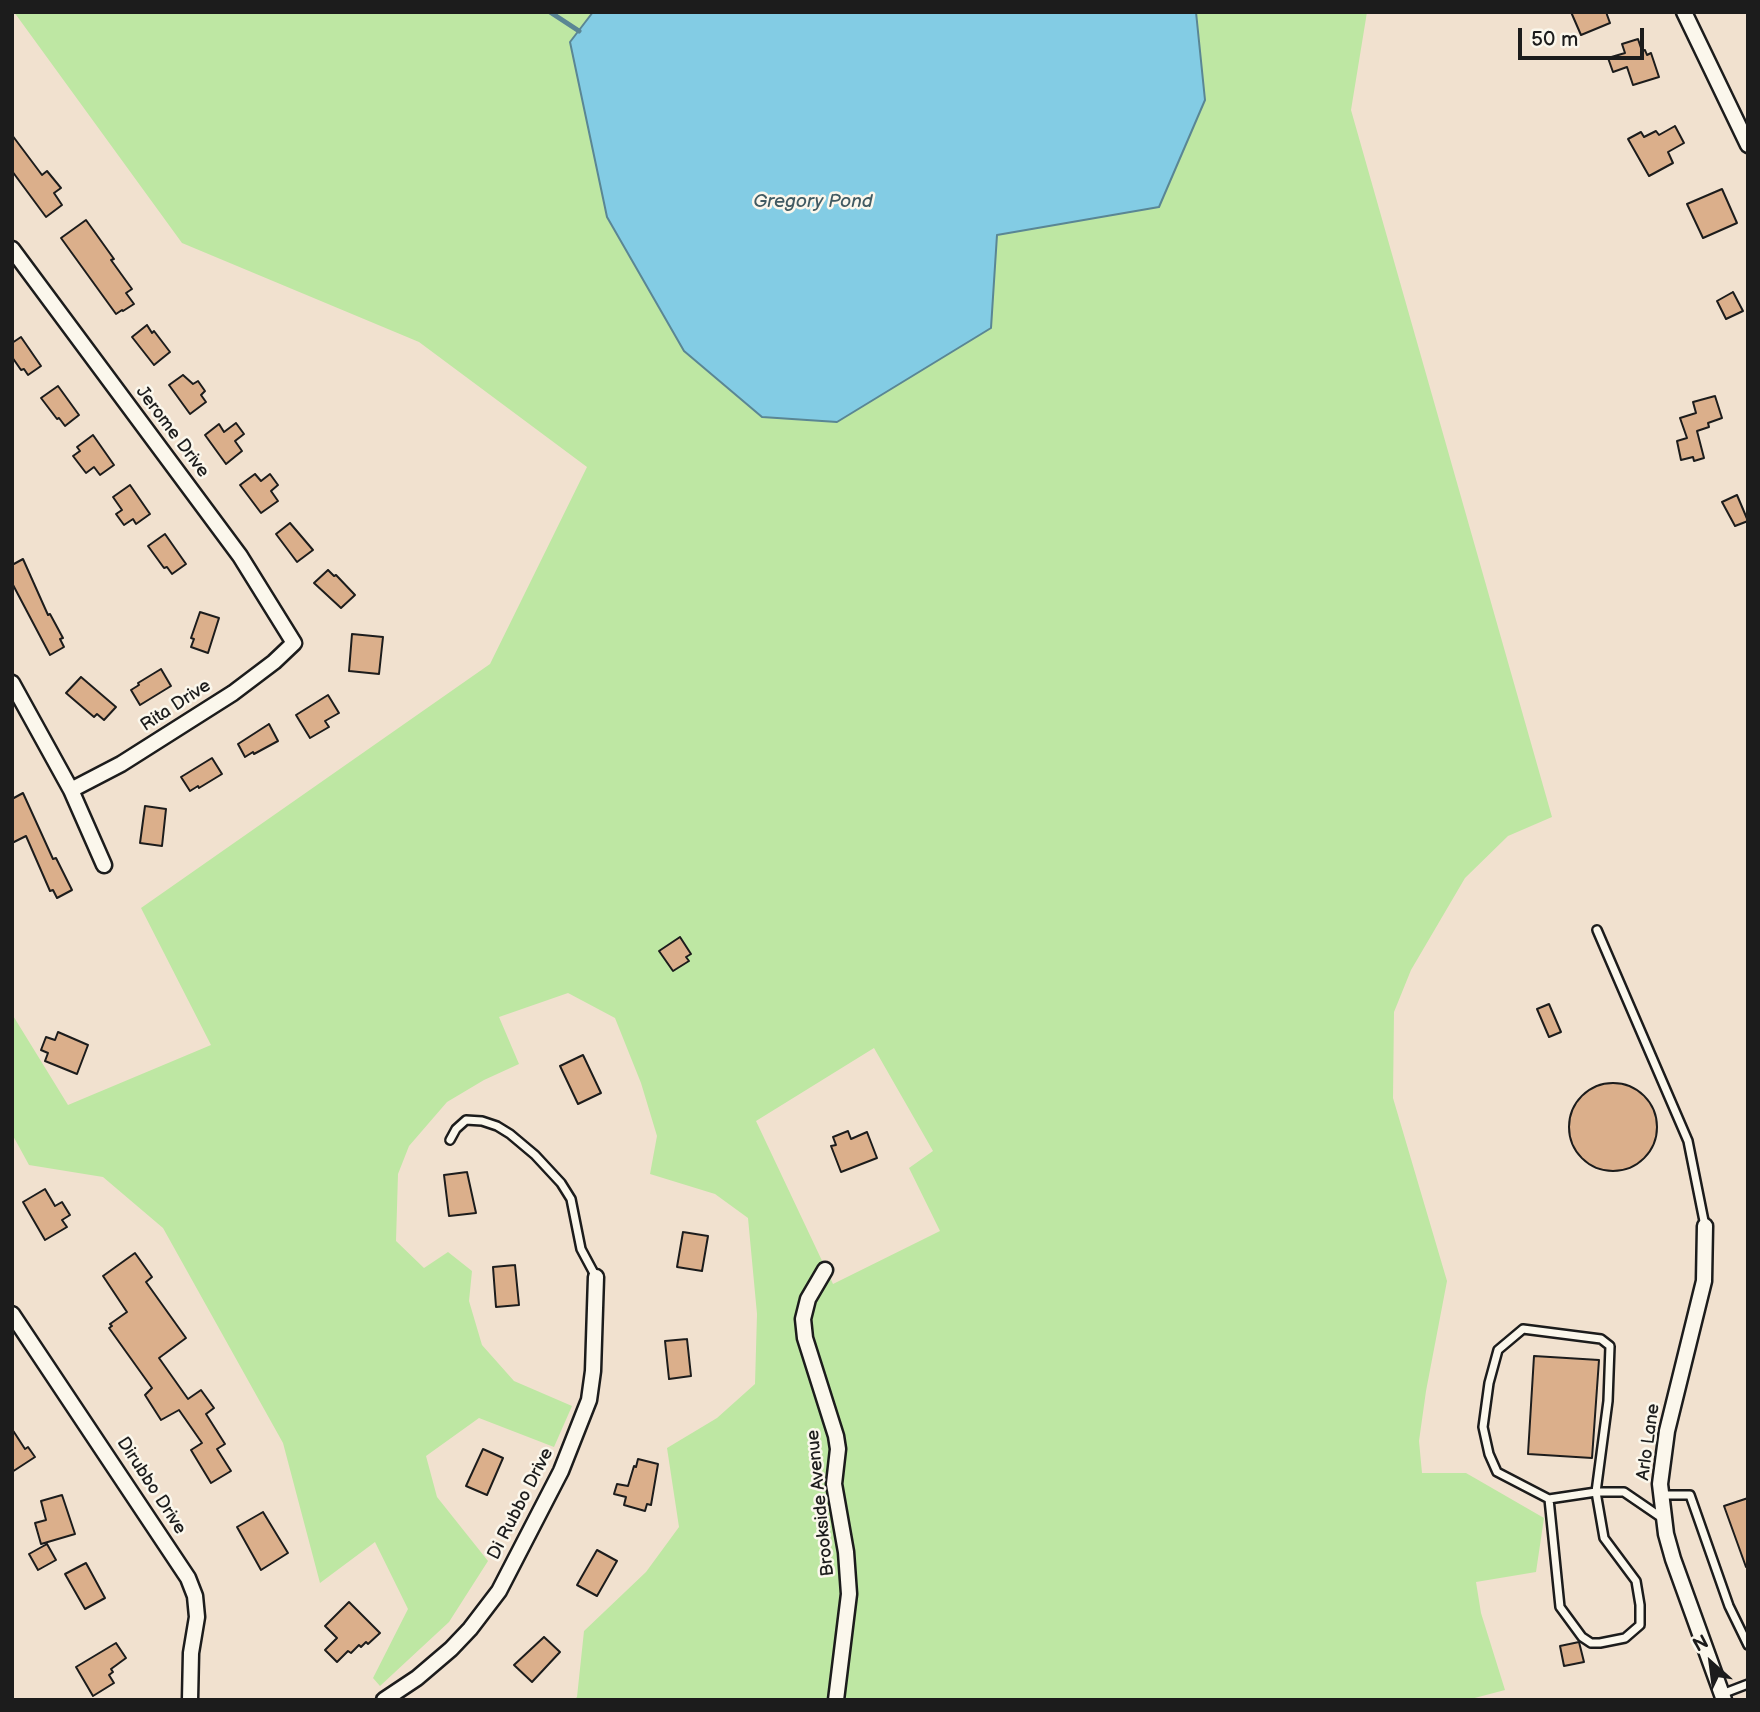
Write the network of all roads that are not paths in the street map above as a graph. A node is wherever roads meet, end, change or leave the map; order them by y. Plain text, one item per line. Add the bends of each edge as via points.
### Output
1 (1684, 12) edge
2 (1748, 145) edge
3 (12, 248) edge
4 (294, 643) joint
5 (12, 683) edge
6 (71, 790) junction
7 (104, 865) dead end
8 (1597, 930) dead end
9 (450, 1140) dead end
10 (1705, 1226) joint
11 (825, 1270) dead end
12 (596, 1276) joint
13 (12, 1314) edge
14 (1596, 1492) junction
15 (1661, 1494) junction
16 (1549, 1499) junction
17 (1664, 1519) junction
18 (1748, 1645) edge
19 (1748, 1684) edge
20 (1723, 1697) edge
21 (190, 1700) edge
22 (384, 1700) edge
23 (836, 1700) edge

1 - 2 street
3 - 4 street, Jerome Drive via 240,556
4 - 6 street, Rita Drive via 233,693
5 - 6 street
6 - 7 street
8 - 10 lane via 1688,1141
9 - 12 lane via 470,1119 497,1126 535,1154 571,1199 581,1249
10 - 15 street, Arlo Lane via 1703,1281 1667,1432
11 - 23 street, Brookside Avenue via 808,1298 803,1319 838,1449 834,1484 849,1594
12 - 22 street, Di Rubbo Drive via 589,1401 561,1471 499,1591 470,1629 418,1678
13 - 21 street, Dirubbo Drive via 188,1578 197,1617
14 - 16 lane
14 - 16 lane via 1604,1538 1636,1581 1640,1605 1640,1625 1625,1638 1600,1643 1582,1637 1560,1607
14 - 16 lane via 1610,1346 1601,1339 1523,1329 1498,1350 1483,1426 1497,1472
14 - 17 lane via 1624,1492
15 - 17 street, Arlo Lane
15 - 18 lane via 1690,1495 1729,1606
17 - 20 street, Arlo Lane via 1673,1559
19 - 20 lane

